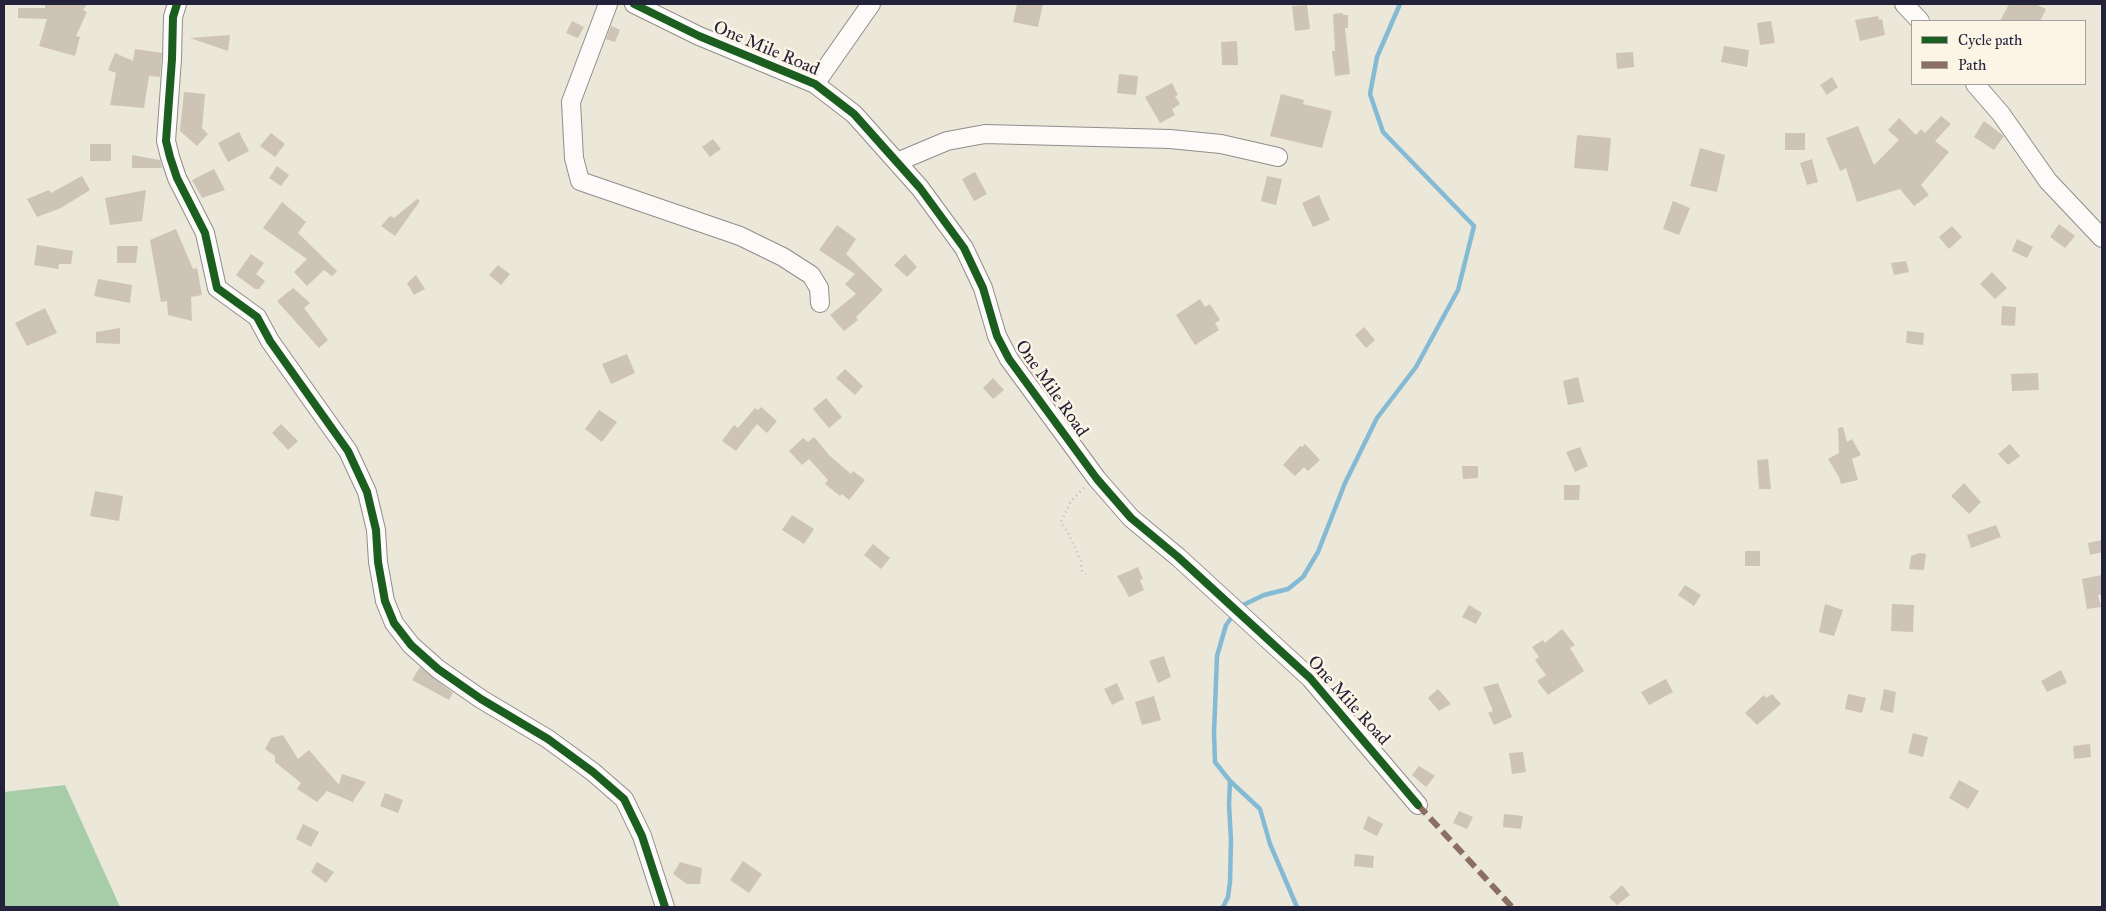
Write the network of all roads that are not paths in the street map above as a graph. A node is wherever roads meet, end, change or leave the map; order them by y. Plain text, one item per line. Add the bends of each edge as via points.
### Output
1 (177, 4) edge
2 (608, 4) edge
3 (634, 4) edge
4 (871, 4) edge
5 (815, 84) junction
6 (1976, 85) edge
7 (1278, 157) dead end
8 (898, 162) junction
9 (2102, 238) edge
10 (820, 303) dead end
11 (1418, 805) dead end
12 (665, 907) edge

1 - 12 street via 173,17 166,133 177,178 206,233 217,288 257,317 270,341 348,451 367,492 376,530 385,601 394,623 411,646 438,669 548,740 624,799 642,836
2 - 10 street via 571,102 570,126 580,181 740,236 783,257 811,275 819,288
3 - 5 street, One Mile Road via 699,36
4 - 5 street
5 - 8 street, One Mile Road via 854,114
6 - 9 street via 2001,114 2048,181
7 - 8 street via 1221,144 1170,139 985,134 947,141
8 - 11 street, One Mile Road via 964,248 983,288 997,336 1009,359 1097,479 1131,518 1310,678

